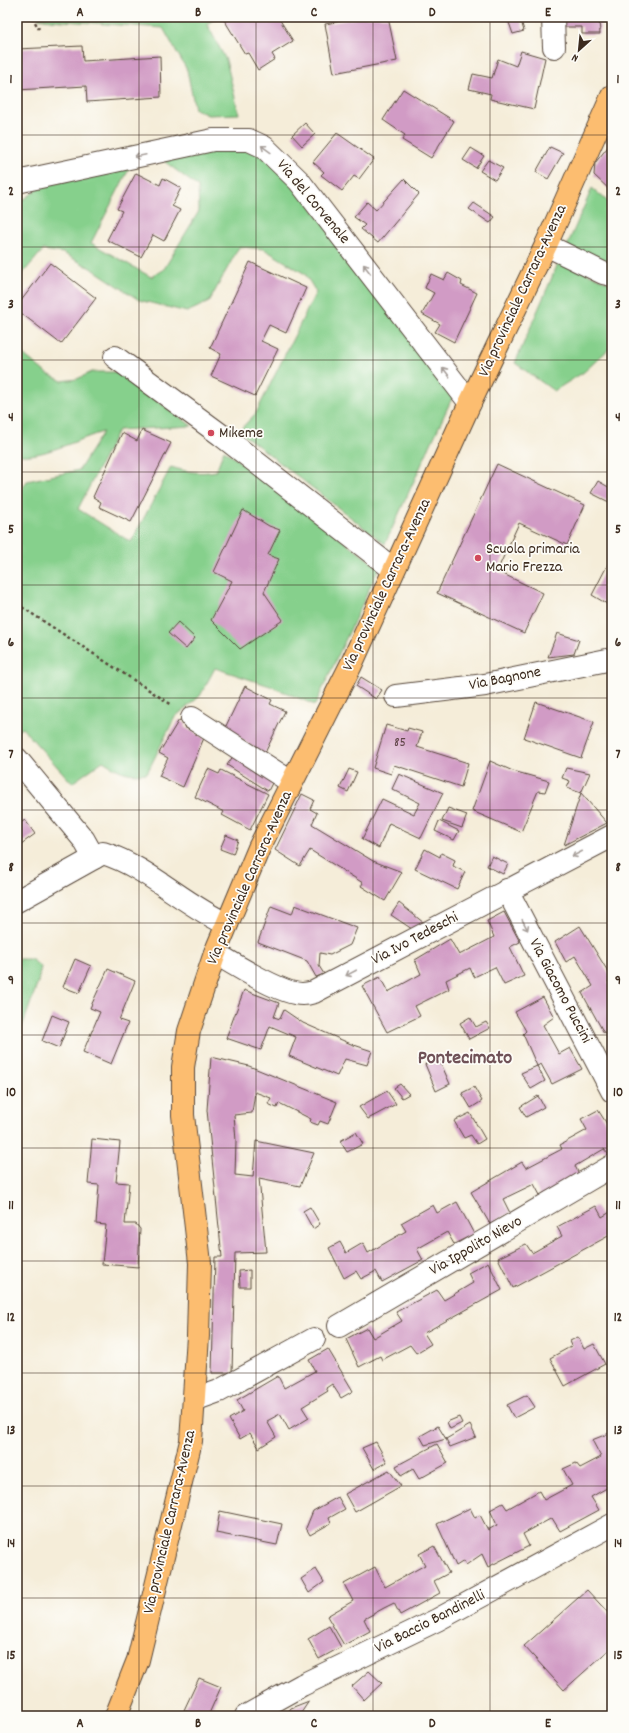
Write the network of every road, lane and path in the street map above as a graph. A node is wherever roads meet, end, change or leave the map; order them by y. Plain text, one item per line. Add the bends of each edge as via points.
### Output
1 (32, 17) edge
2 (553, 17) edge
3 (39, 29) dead end
4 (554, 47) dead end
5 (612, 96) edge
6 (18, 184) edge
7 (546, 246) junction
8 (612, 275) edge
9 (115, 357) dead end
10 (470, 403) junction
11 (393, 569) junction
12 (17, 604) edge
13 (612, 659) edge
14 (396, 696) dead end
15 (192, 718) joint
16 (17, 759) edge
17 (291, 782) junction
18 (612, 836) edge
19 (94, 858) junction
20 (508, 890) junction
21 (17, 901) edge
22 (227, 924) junction
23 (215, 954) junction
24 (612, 1091) edge
25 (612, 1166) edge
26 (339, 1326) dead end
27 (314, 1339) dead end
28 (194, 1400) junction
29 (612, 1525) edge
30 (116, 1716) edge
31 (246, 1716) edge

1 - 3 path
2 - 4 street
5 - 7 main road, Via provinciale Carrara-Avenza
10 -> 6 street, Via del Corvenale via 299,181 264,147 248,140 213,140
7 - 8 street
7 - 10 main road, Via provinciale Carrara-Avenza
9 - 11 street via 222,435
10 - 11 main road, Via provinciale Carrara-Avenza
11 - 17 main road, Via provinciale Carrara-Avenza via 350,665
12 - 15 path
13 - 14 street, Via Bagnone via 485,685
15 - 17 street
16 - 19 street via 84,840
17 - 22 main road, Via provinciale Carrara-Avenza
18 -> 20 street, Via Ivo Tedeschi
19 - 21 street
19 - 22 street via 103,853 121,858 210,916
20 -> 23 street, Via Ivo Tedeschi via 314,992 302,994 280,988
20 -> 24 street, Via Giacomo Puccini
22 - 23 main road, Via provinciale Carrara-Avenza
23 - 28 main road, Via provinciale Carrara-Avenza via 189,1031 183,1066 183,1115 200,1263
25 - 26 street, Via Ippolito Nievo
27 - 28 street via 219,1391
28 - 30 main road, Via provinciale Carrara-Avenza via 191,1441 138,1660
29 - 31 street, Via Baccio Bandinelli via 437,1620

